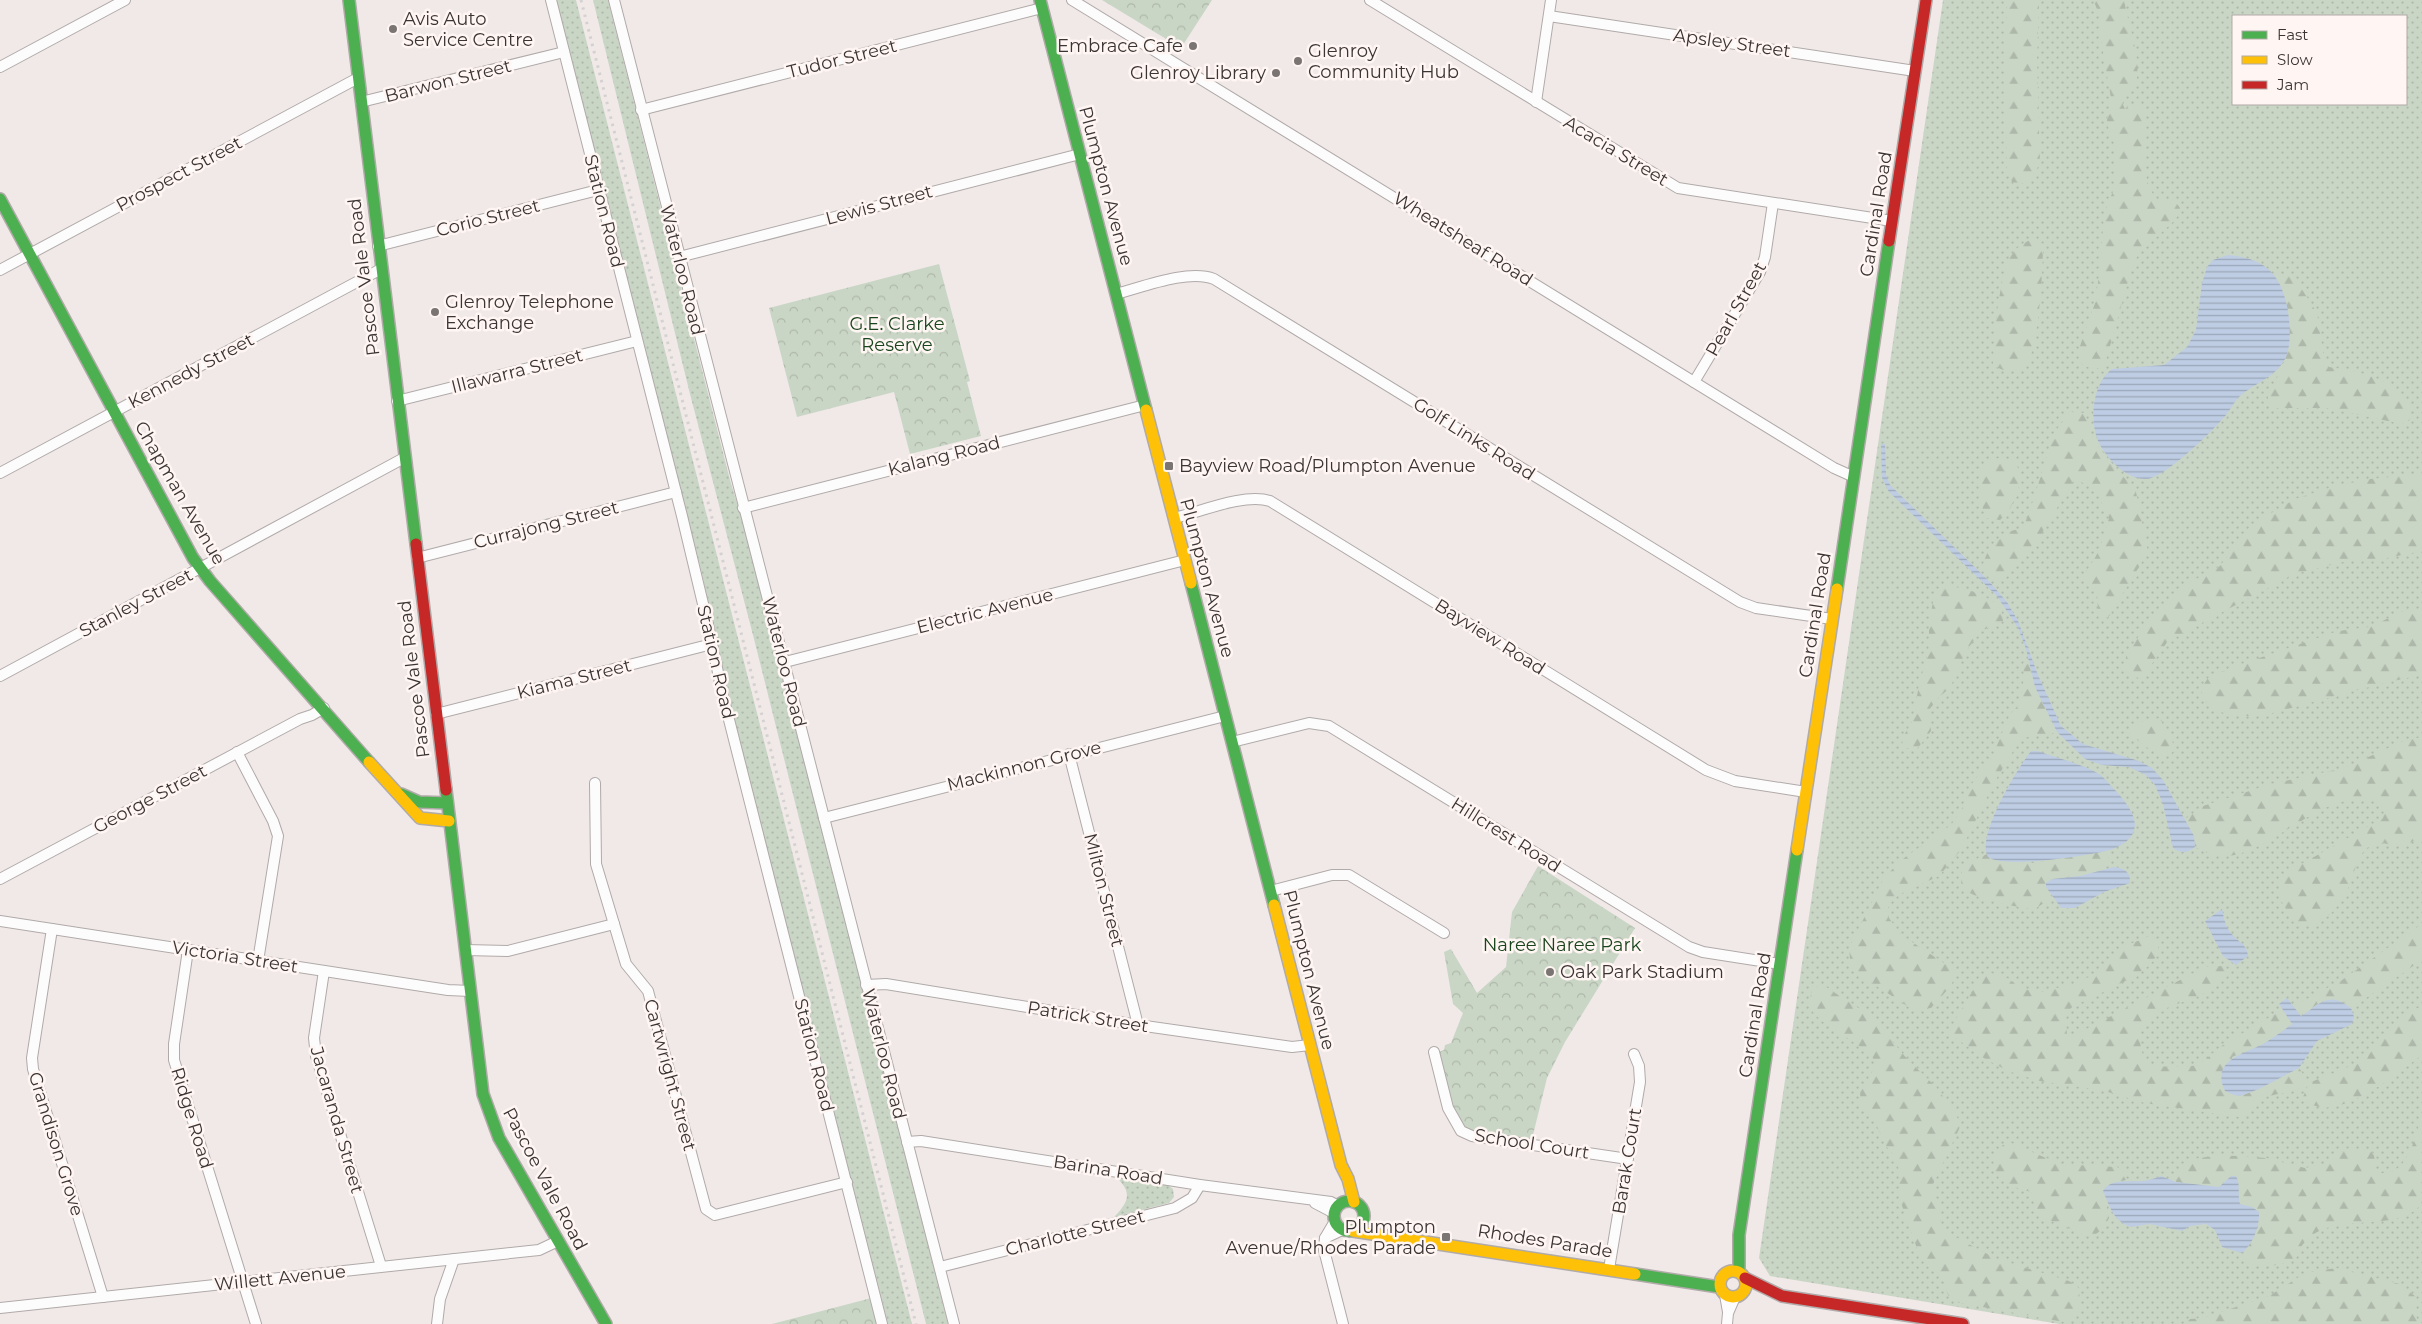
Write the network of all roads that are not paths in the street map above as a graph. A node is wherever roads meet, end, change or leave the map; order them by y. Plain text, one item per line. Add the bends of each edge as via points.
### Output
1 (125, 0) edge
2 (349, 0) edge
3 (551, 0) edge
4 (614, 0) edge
5 (1072, 0) edge
6 (1370, 0) edge
7 (1552, 0) edge
8 (1926, 0) edge
9 (1041, 4) edge
10 (1549, 16) junction
11 (564, 52) junction
12 (0, 67) edge
13 (1915, 71) junction
14 (358, 78) junction
15 (361, 102) junction
16 (1536, 102) junction
17 (642, 110) junction
18 (1080, 154) junction
19 (598, 190) junction
20 (0, 199) edge
21 (1773, 203) junction
22 (1892, 221) junction
23 (378, 246) junction
24 (30, 254) junction
25 (679, 257) junction
26 (381, 269) junction
27 (0, 270) edge
28 (1116, 294) junction
29 (637, 341) junction
30 (1694, 382) junction
31 (397, 401) junction
32 (1144, 405) junction
33 (114, 412) junction
34 (404, 458) junction
35 (0, 473) edge
36 (1854, 477) junction
37 (676, 492) junction
38 (743, 508) junction
39 (1174, 518) junction
40 (417, 558) junction
41 (1185, 560) junction
42 (200, 568) junction
43 (1832, 619) junction
44 (712, 644) junction
45 (785, 662) junction
46 (0, 676) edge
47 (321, 706) junction
48 (436, 714) junction
49 (1225, 716) junction
50 (1232, 742) junction
51 (237, 752) junction
52 (1069, 754) junction
53 (595, 783) dead end
54 (398, 792) junction
55 (1806, 792) junction
56 (447, 803) junction
57 (824, 818) junction
58 (449, 821) junction
59 (0, 879) edge
60 (1270, 891) junction
61 (0, 921) edge
62 (614, 924) junction
63 (52, 929) junction
64 (1444, 933) dead end
65 (188, 950) junction
66 (465, 950) junction
67 (258, 961) junction
68 (1780, 964) junction
69 (324, 971) junction
70 (866, 985) junction
71 (470, 991) junction
72 (1138, 1025) junction
73 (1310, 1045) junction
74 (1434, 1052) dead end
75 (1634, 1054) dead end
76 (907, 1142) junction
77 (1628, 1159) junction
78 (1341, 1165) junction
79 (846, 1182) junction
80 (1200, 1184) junction
81 (1354, 1202) junction
82 (1340, 1218) junction
83 (1364, 1218) junction
84 (1739, 1235) junction
85 (1397, 1236) junction
86 (558, 1241) junction
87 (454, 1260) junction
88 (382, 1266) junction
89 (940, 1268) junction
90 (1610, 1269) junction
91 (1742, 1275) junction
92 (243, 1282) junction
93 (1728, 1286) junction
94 (1772, 1292) junction
95 (103, 1297) junction
96 (0, 1308) edge
97 (1728, 1319) edge
98 (1339, 1323) edge
99 (256, 1324) edge
100 (437, 1324) edge
101 (606, 1324) edge
102 (882, 1324) edge
103 (954, 1324) edge
104 (1963, 1324) edge

1 - 12 street
2 - 14 main road, Pascoe Vale Road
3 - 11 street, Station Road
4 - 17 street, Waterloo Road
5 - 30 street, Wheatsheaf Road
6 - 16 street, Acacia Street
7 - 10 street
8 - 13 main road, Cardinal Road
9 - 17 street, Tudor Street
9 - 18 main road, Plumpton Avenue
10 - 13 street, Apsley Street
10 - 16 street
11 - 15 street, Barwon Street
11 - 19 street, Station Road
13 - 22 main road, Cardinal Road
14 - 15 main road, Pascoe Vale Road
14 - 24 street, Prospect Street
15 - 23 main road, Pascoe Vale Road
16 - 21 street, Acacia Street via 1671,185
17 - 25 street, Waterloo Road
18 - 25 street, Lewis Street
18 - 28 main road, Plumpton Avenue
19 - 23 street, Corio Street
19 - 29 street, Station Road
20 - 24 main road, Chapman Avenue
21 - 22 street, Acacia Street
21 - 30 street, Pearl Street via 1760,272
22 - 36 main road, Cardinal Road
23 - 26 main road, Pascoe Vale Road
24 - 27 street, Prospect Street
24 - 33 main road, Chapman Avenue
25 - 38 street, Waterloo Road
26 - 31 main road, Pascoe Vale Road
26 - 33 street, Kennedy Street
28 - 32 main road, Plumpton Avenue
28 - 43 street, Golf Links Road via 1189,275 1214,279 1740,602 1756,608
29 - 31 street, Illawarra Street
29 - 37 street, Station Road
30 - 36 street, Wheatsheaf Road
31 - 34 main road, Pascoe Vale Road
32 - 38 street, Kalang Road
32 - 39 main road, Plumpton Avenue
33 - 35 street, Kennedy Street
33 - 42 main road, Chapman Avenue
34 - 40 main road, Pascoe Vale Road
34 - 42 street, Stanley Street
36 - 43 main road, Cardinal Road
37 - 40 street, Currajong Street
37 - 44 street, Station Road
38 - 45 street, Waterloo Road
39 - 41 main road, Plumpton Avenue
39 - 55 street, Bayview Road via 1244,500 1270,502 1706,770 1735,781
40 - 48 main road, Pascoe Vale Road
41 - 45 street, Electric Avenue
41 - 49 main road, Plumpton Avenue
42 - 46 street, Stanley Street
42 - 47 main road, Chapman Avenue
43 - 55 main road, Cardinal Road
44 - 48 street, Kiama Street
44 - 79 street, Station Road
45 - 57 street, Waterloo Road
47 - 51 street, George Street via 312,715 300,718
47 - 54 main road, Chapman Avenue
48 - 56 main road, Pascoe Vale Road
49 - 50 main road, Plumpton Avenue
49 - 52 street, Mackinnon Grove
50 - 60 main road, Plumpton Avenue
50 - 68 street, Hillcrest Road via 1304,724 1329,726 1689,947
51 - 59 street, George Street
51 - 67 street via 273,820 278,836
52 - 57 street, Mackinnon Grove
52 - 72 street, Milton Street
53 - 62 street via 596,864
54 - 56 main road, Chapman Avenue via 419,802
54 - 58 main road, Chapman Avenue via 420,818
55 - 68 main road, Cardinal Road
56 - 58 main road, Pascoe Vale Road
57 - 70 street, Waterloo Road
58 - 66 main road, Pascoe Vale Road
60 - 64 street via 1332,875 1349,875
60 - 73 main road, Plumpton Avenue
61 - 63 street, Victoria Street
62 - 66 street via 508,951
62 - 79 street, Cartwright Street via 626,964 648,991 708,1212 730,1211
63 - 65 street, Victoria Street
63 - 95 street, Grandison Grove via 32,1069
65 - 67 street, Victoria Street
65 - 92 street, Ridge Road via 174,1060
66 - 71 main road, Pascoe Vale Road
67 - 69 street, Victoria Street
68 - 84 main road, Cardinal Road
69 - 71 street, Victoria Street
69 - 88 street, Jacaranda Street via 314,1038 316,1056
70 - 72 street, Patrick Street via 886,984
70 - 76 street, Waterloo Road
71 - 86 main road, Pascoe Vale Road via 482,1086 491,1120
72 - 73 street, Patrick Street via 1292,1047
73 - 78 main road, Plumpton Avenue
74 - 77 street, School Court via 1448,1108 1461,1131 1472,1136
75 - 77 street, Barak Court via 1640,1082
76 - 80 street, Barina Road via 921,1141
76 - 89 street, Waterloo Road
77 - 90 street, Barak Court
78 - 81 main road, Plumpton Avenue
78 - 82 main road, Plumpton Avenue
79 - 102 street, Station Road
80 - 82 street, Barina Road via 1310,1201
80 - 89 street, Charlotte Street via 1192,1198 1175,1208
81 - 82 main road via 1344,1202
81 - 83 main road, Plumpton Avenue via 1362,1208
82 - 83 main road via 1360,1226
82 - 85 main road, Rhodes Parade via 1381,1236
82 - 98 street via 1326,1238 1325,1256
83 - 85 main road, Rhodes Parade
84 - 91 main road, Cardinal Road
84 - 93 main road, Cardinal Road
85 - 90 main road, Rhodes Parade
86 - 87 street, Willett Avenue via 539,1250
86 - 101 main road, Pascoe Vale Road
87 - 88 street, Willett Avenue
87 - 100 street via 440,1298
88 - 92 street, Willett Avenue
89 - 103 street, Waterloo Road
90 - 93 main road, Rhodes Parade
91 - 93 main road
91 - 93 main road, Cardinal Road via 1746,1285
91 - 94 main road, Rhodes Parade
92 - 95 street, Willett Avenue
92 - 99 street, Ridge Road
93 - 94 main road, Rhodes Parade
93 - 97 street
94 - 104 main road, Rhodes Parade
95 - 96 street, Willett Avenue

